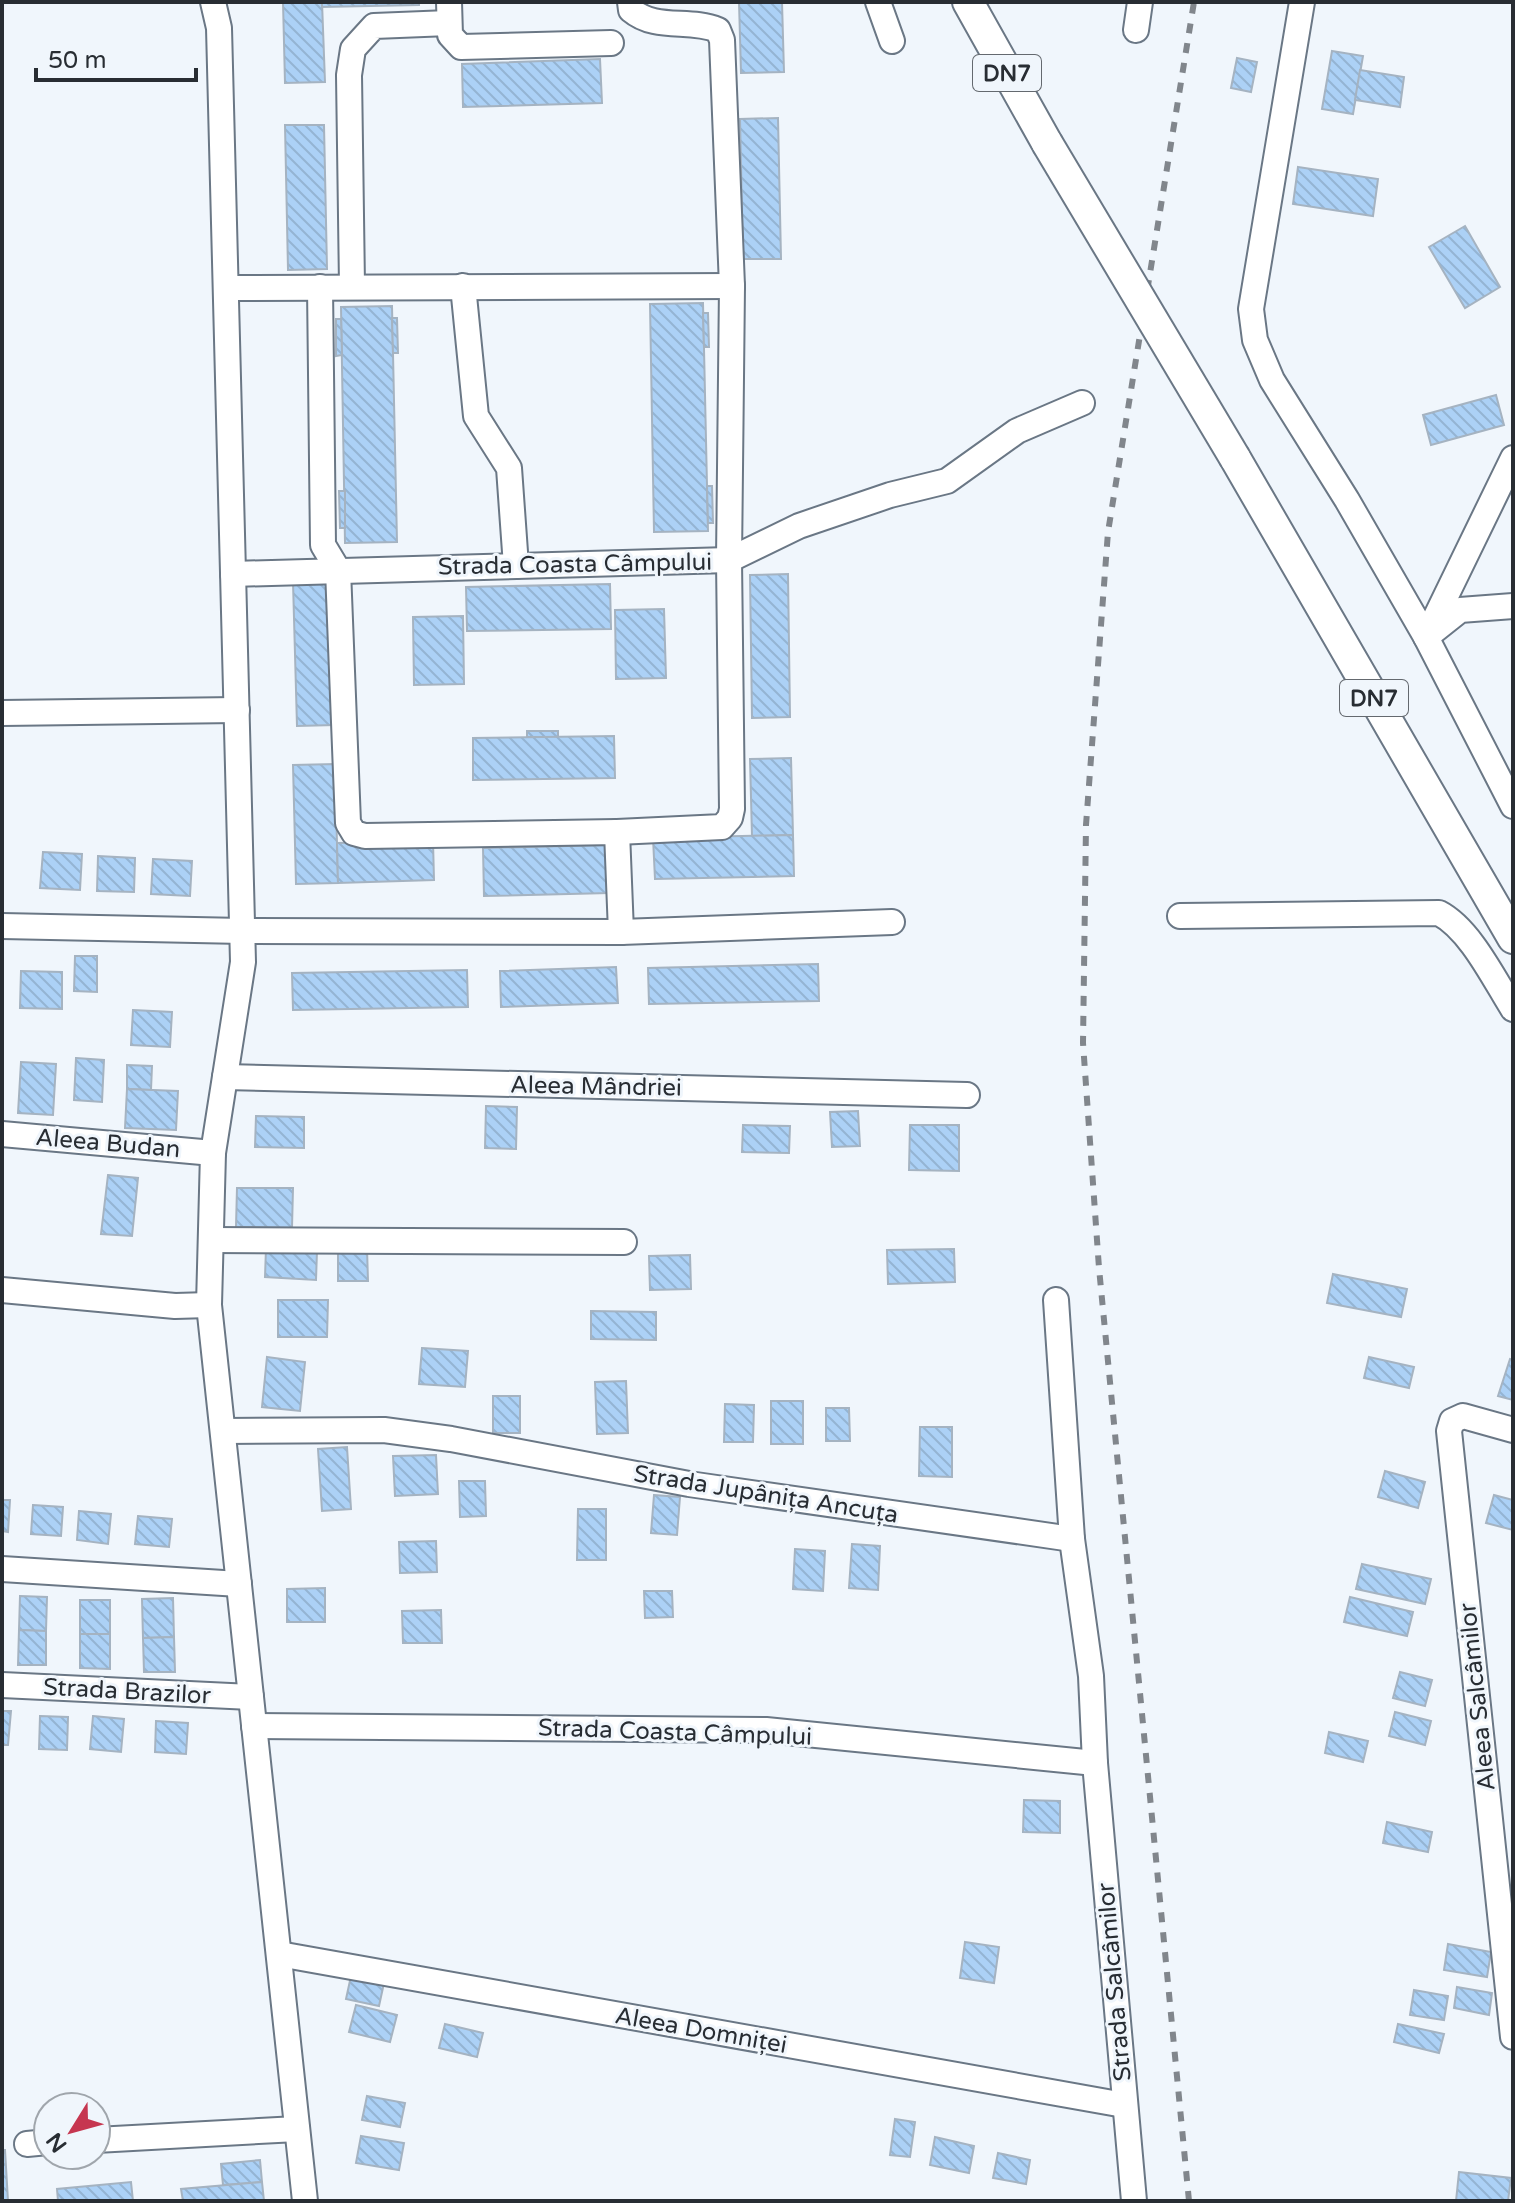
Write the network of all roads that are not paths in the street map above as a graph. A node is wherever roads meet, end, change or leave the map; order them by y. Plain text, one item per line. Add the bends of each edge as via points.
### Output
1 (213, 2) edge
2 (630, 2) edge
3 (878, 2) edge
4 (968, 2) edge
5 (1140, 2) edge
6 (1302, 2) edge
7 (449, 13) edge
8 (1136, 30) dead end
9 (892, 41) dead end
10 (611, 43) dead end
11 (352, 286) junction
12 (463, 286) junction
13 (732, 286) junction
14 (320, 287) junction
15 (226, 288) junction
16 (1082, 403) dead end
17 (1513, 458) edge
18 (729, 560) junction
19 (516, 566) junction
20 (338, 570) junction
21 (233, 574) junction
22 (1513, 606) edge
23 (1426, 637) junction
24 (237, 710) junction
25 (2, 713) edge
26 (1513, 806) edge
27 (617, 832) junction
28 (1180, 916) dead end
29 (892, 922) dead end
30 (2, 926) edge
31 (243, 931) junction
32 (621, 932) junction
33 (1513, 938) edge
34 (1513, 1009) edge
35 (225, 1077) junction
36 (967, 1095) dead end
37 (2, 1134) edge
38 (213, 1153) junction
39 (211, 1240) junction
40 (624, 1242) dead end
41 (2, 1290) edge
42 (1056, 1300) dead end
43 (209, 1305) junction
44 (1513, 1430) edge
45 (223, 1431) junction
46 (1072, 1539) junction
47 (2, 1569) edge
48 (239, 1584) junction
49 (2, 1685) edge
50 (251, 1697) junction
51 (254, 1726) junction
52 (1095, 1763) junction
53 (279, 1954) junction
54 (1513, 2037) edge
55 (1124, 2105) junction
56 (297, 2129) junction
57 (112, 2139) edge
58 (305, 2201) edge
59 (1134, 2201) edge

1 - 15 street via 219,28
2 - 13 street, Strada Coasta Câmpului via 644,21 706,25 718,30 722,40
3 - 9 street
4 - 33 main road, DN7, bridge
5 - 8 street
6 - 23 street via 1251,309 1255,340 1272,380
7 - 10 street via 450,35 461,47
7 - 11 street via 374,26 353,49
11 - 12 street
11 - 14 street
12 - 13 street
12 - 19 street via 476,416 509,468
13 - 18 street, Strada Coasta Câmpului
14 - 15 street
14 - 20 street via 323,545
15 - 21 street
16 - 18 street via 1017,431 947,481 799,526
17 - 23 street
18 - 19 street, Strada Coasta Câmpului
18 - 27 street via 730,818 722,827
19 - 20 street, Strada Coasta Câmpului
20 - 21 street, Strada Coasta Câmpului
20 - 27 street via 348,823 354,833
21 - 24 street
22 - 23 street via 1460,610
23 - 26 street
24 - 25 street
24 - 31 street
27 - 32 street
28 - 34 street via 1439,913 1467,938
29 - 32 street
30 - 31 street
31 - 32 street
31 - 35 street
35 - 36 street, Aleea Mândriei
35 - 38 street
37 - 38 street, Aleea Budan
38 - 39 street
39 - 40 street
39 - 43 street
41 - 43 street
42 - 46 street
43 - 45 street
44 - 54 street, Aleea Salcâmilor via 1463,1416 1452,1421 1449,1431
45 - 46 street, Strada Jupânița Ancuța via 384,1430 689,1484
45 - 48 street
46 - 52 street, Strada Salcâmilor via 1091,1676
47 - 48 street
48 - 50 street
49 - 50 street, Strada Brazilor
50 - 51 street
51 - 52 street, Strada Coasta Câmpului via 766,1730
51 - 53 street
52 - 55 street, Strada Salcâmilor
53 - 55 street, Aleea Domniței
53 - 56 street
55 - 59 street, Strada Salcâmilor
56 - 57 street
56 - 58 street

